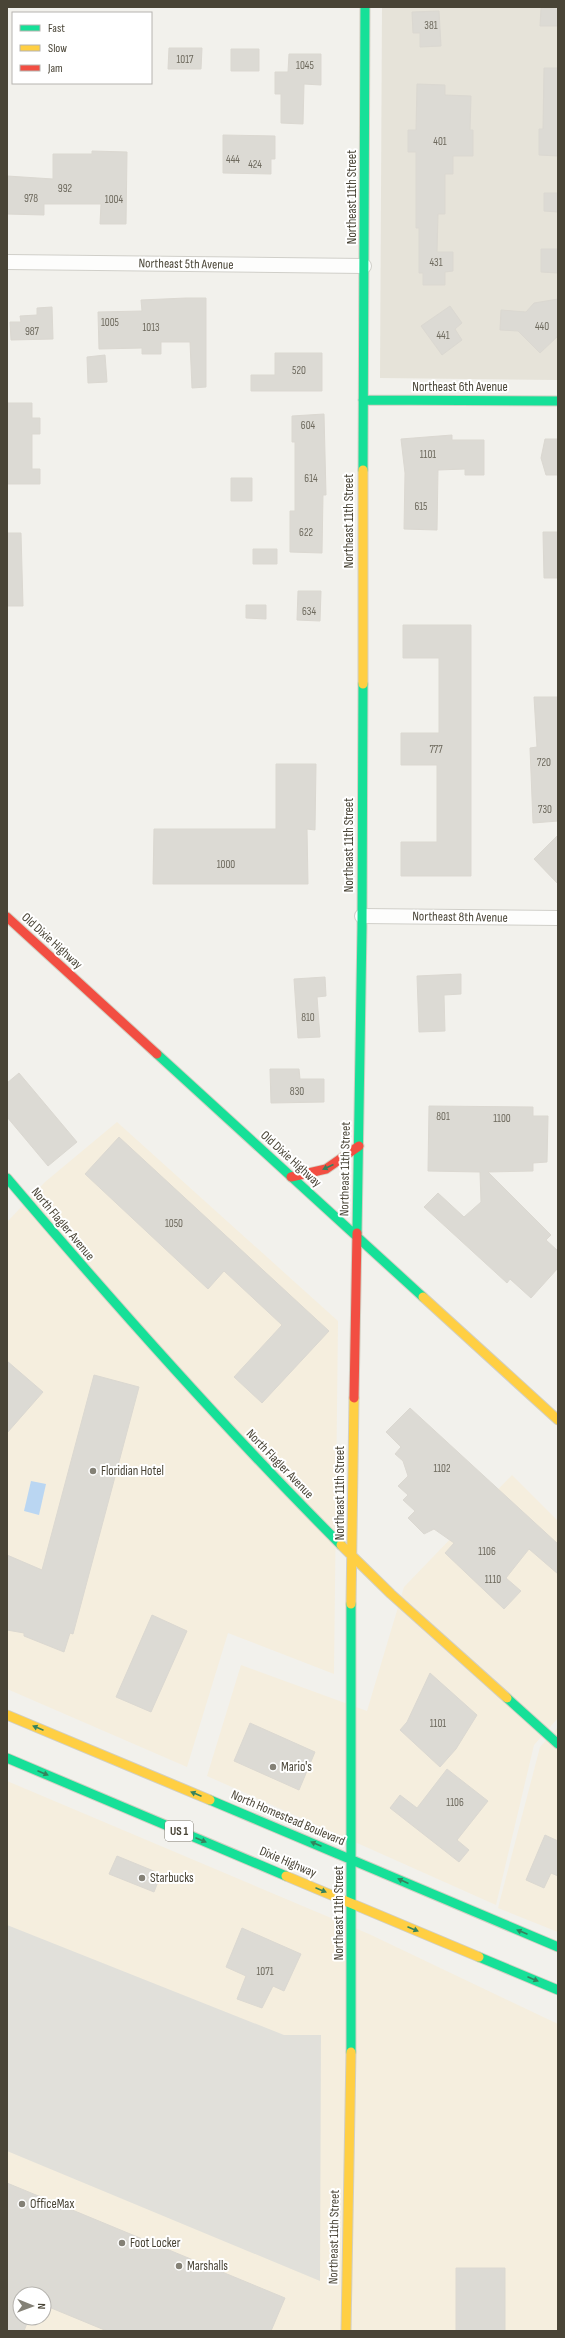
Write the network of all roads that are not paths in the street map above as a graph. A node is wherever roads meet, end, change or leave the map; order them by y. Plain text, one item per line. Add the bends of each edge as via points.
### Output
1 (365, 7) edge
2 (7, 262) edge
3 (364, 266) junction
4 (363, 400) junction
5 (558, 401) edge
6 (362, 916) junction
7 (7, 917) edge
8 (558, 918) edge
9 (359, 1146) junction
10 (291, 1177) junction
11 (7, 1178) edge
12 (357, 1237) junction
13 (558, 1420) edge
14 (353, 1557) junction
15 (7, 1715) edge
16 (558, 1744) edge
17 (7, 1758) edge
18 (352, 1860) junction
19 (352, 1903) junction
20 (558, 1947) edge
21 (558, 1990) edge
22 (346, 2331) edge

1 - 3 main road, Northeast 11th Street
2 - 3 street, Northeast 5th Avenue
3 - 4 main road, Northeast 11th Street
4 - 5 main road, Northeast 6th Avenue
4 - 6 main road, Northeast 11th Street
6 - 8 street, Northeast 8th Avenue
6 - 9 main road, Northeast 11th Street
7 - 10 main road, Old Dixie Highway
9 -> 10 main road via 326,1169
9 - 12 main road, Northeast 11th Street
10 - 12 main road, Old Dixie Highway
11 - 14 main road, North Flagler Avenue via 132,1325 259,1464
12 - 13 main road, Old Dixie Highway
12 - 14 main road, Northeast 11th Street
14 - 16 main road, North Flagler Avenue
14 - 18 main road, Northeast 11th Street via 350,1682
18 -> 15 main road, North Homestead Boulevard
17 -> 19 main road, Dixie Highway / US 1
18 - 19 main road, Northeast 11th Street
20 -> 18 main road, North Homestead Boulevard
19 -> 21 main road, Dixie Highway / US 1
19 - 22 main road, Northeast 11th Street

